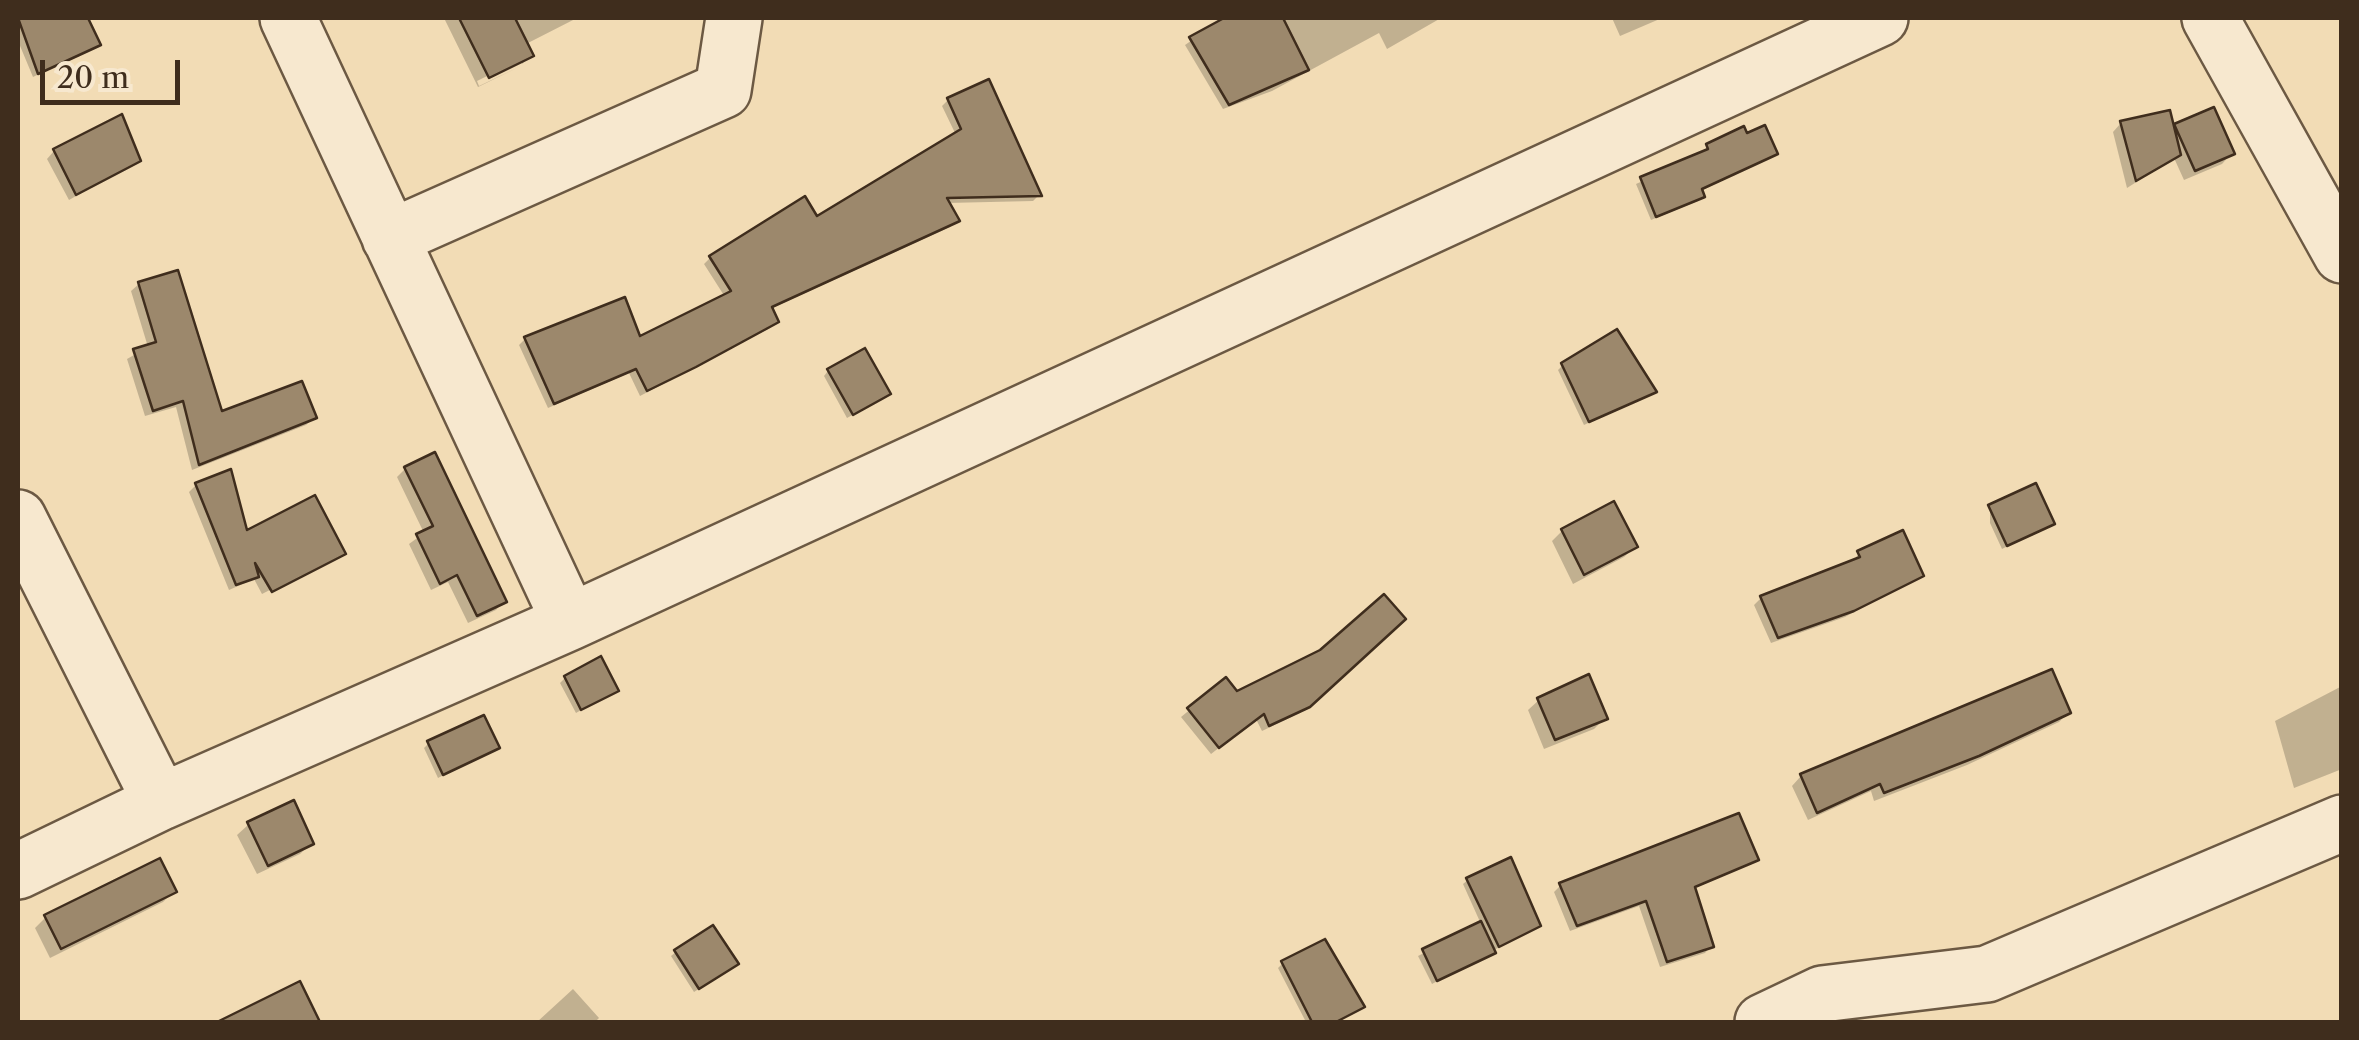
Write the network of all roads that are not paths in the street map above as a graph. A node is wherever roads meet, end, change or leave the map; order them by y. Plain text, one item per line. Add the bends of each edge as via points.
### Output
1 (288, 18) edge
2 (734, 18) edge
3 (1880, 18) edge
4 (2210, 18) edge
5 (390, 238) junction
6 (2342, 256) edge
7 (18, 518) edge
8 (570, 622) junction
9 (161, 802) junction
10 (2342, 823) edge
11 (18, 870) edge
12 (1763, 1022) edge

1 - 5 street
2 - 5 street via 723,90
3 - 8 street
4 - 6 street
5 - 8 street
7 - 9 street
8 - 9 street
9 - 11 street
10 - 12 street via 1987,974 1822,994

